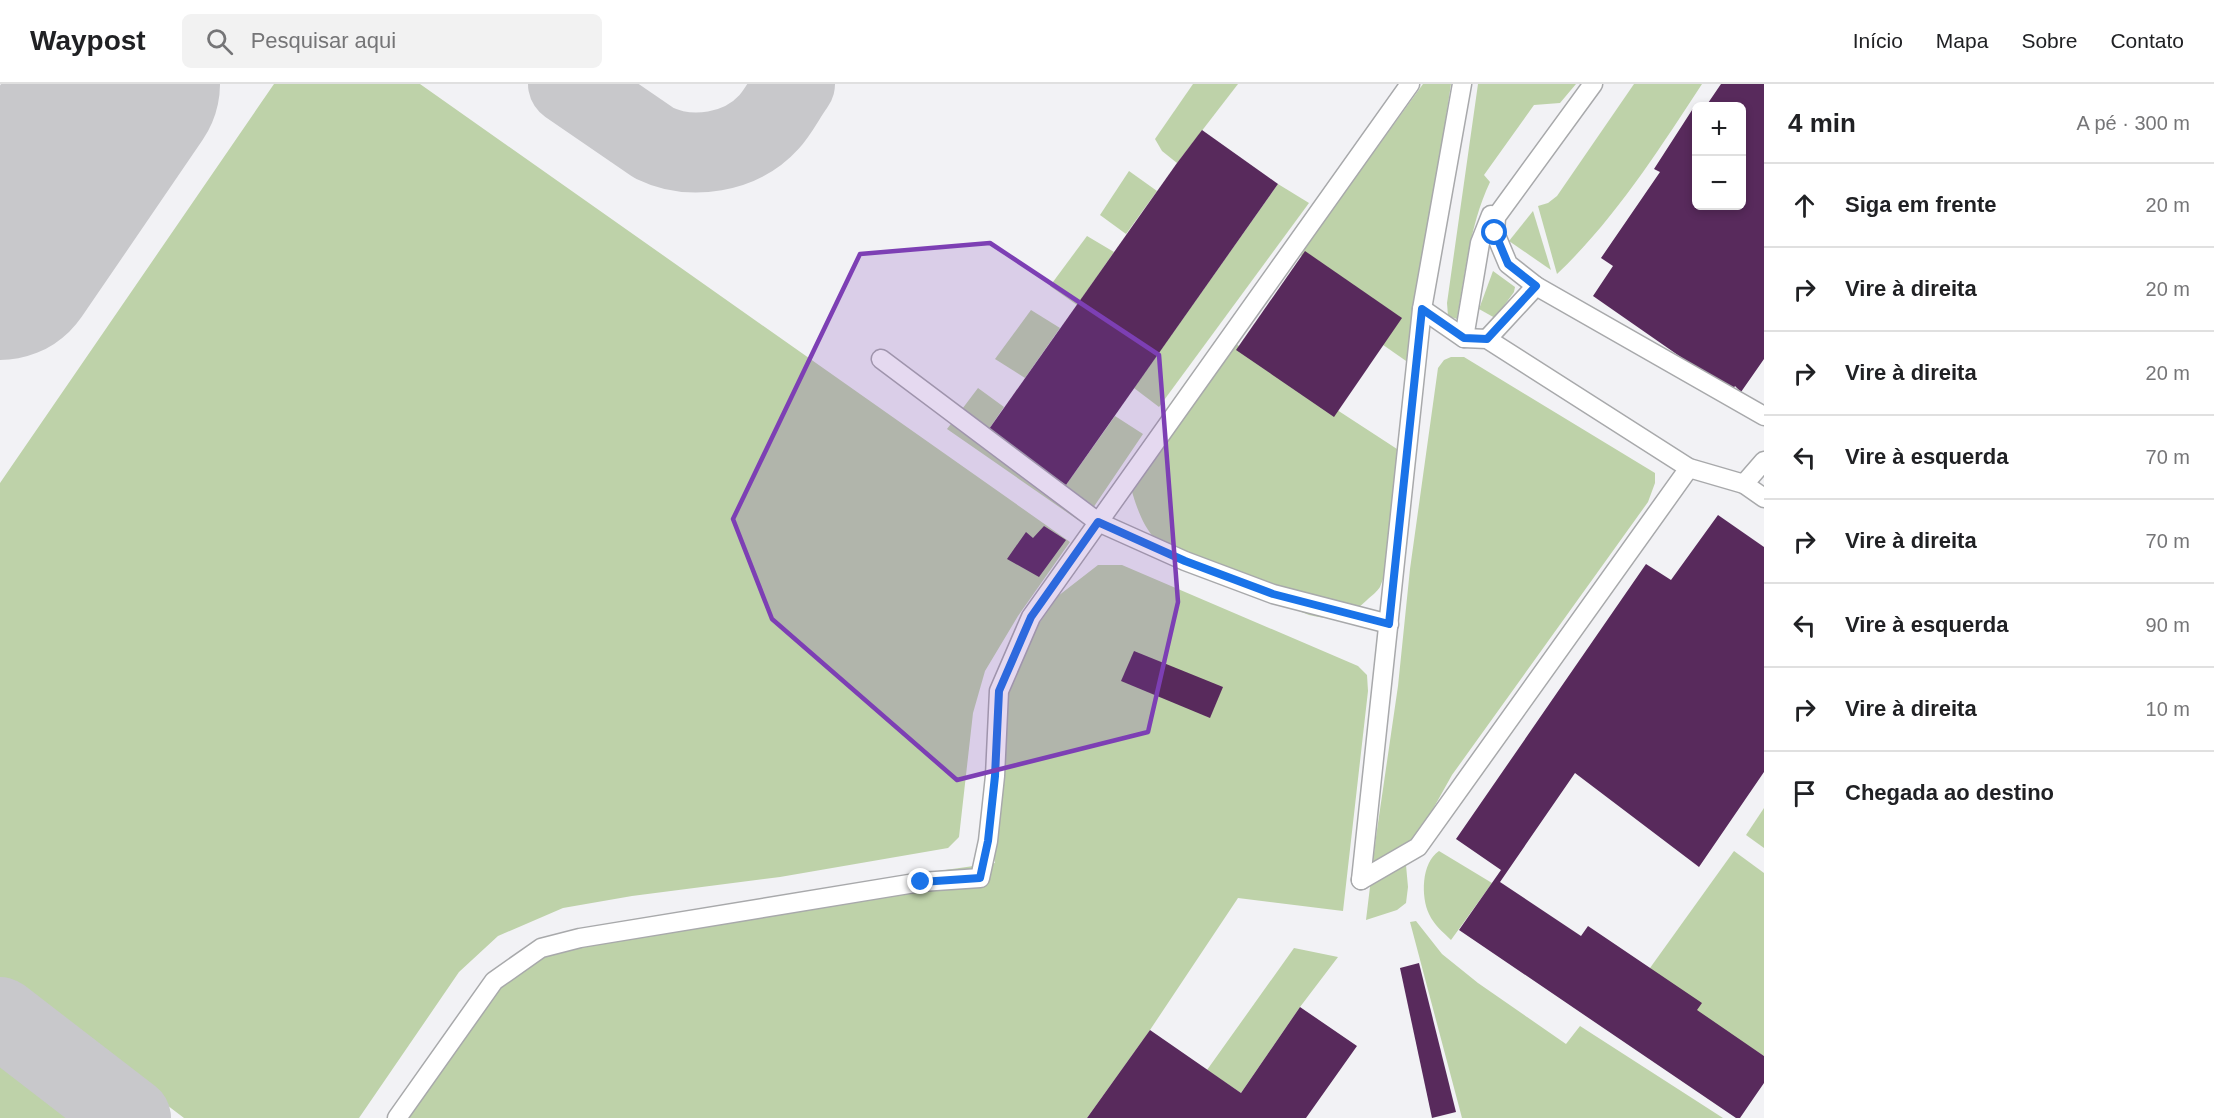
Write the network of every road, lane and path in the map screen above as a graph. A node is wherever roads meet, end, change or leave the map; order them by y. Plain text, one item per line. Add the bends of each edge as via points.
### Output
1 (1410, 84) edge
2 (1462, 84) edge
3 (1593, 84) edge
4 (1509, 198) junction
5 (1536, 286) junction
6 (1422, 309) junction
7 (1464, 338) junction
8 (1487, 339) junction
9 (881, 359) dead end
10 (1763, 414) edge
11 (1764, 461) edge
12 (1689, 468) junction
13 (1744, 484) junction
14 (1764, 498) edge
15 (1098, 522) junction
16 (1389, 624) junction
17 (397, 1118) edge

1 - 15 lane
2 - 6 lane
3 - 4 lane
4 - 5 lane via 1496,217 1495,233 1508,264
4 - 7 lane via 1494,207 1480,243
5 - 8 lane
5 - 10 lane
6 - 7 lane
6 - 16 lane
7 - 8 lane
8 - 12 lane
9 - 15 lane
11 - 13 lane
12 - 13 lane
12 - 16 lane via 1418,847 1361,880
13 - 14 lane
15 - 16 lane via 1273,594
15 - 17 lane via 1031,617 999,691 994,787 980,878 898,886 580,938 541,948 494,981

